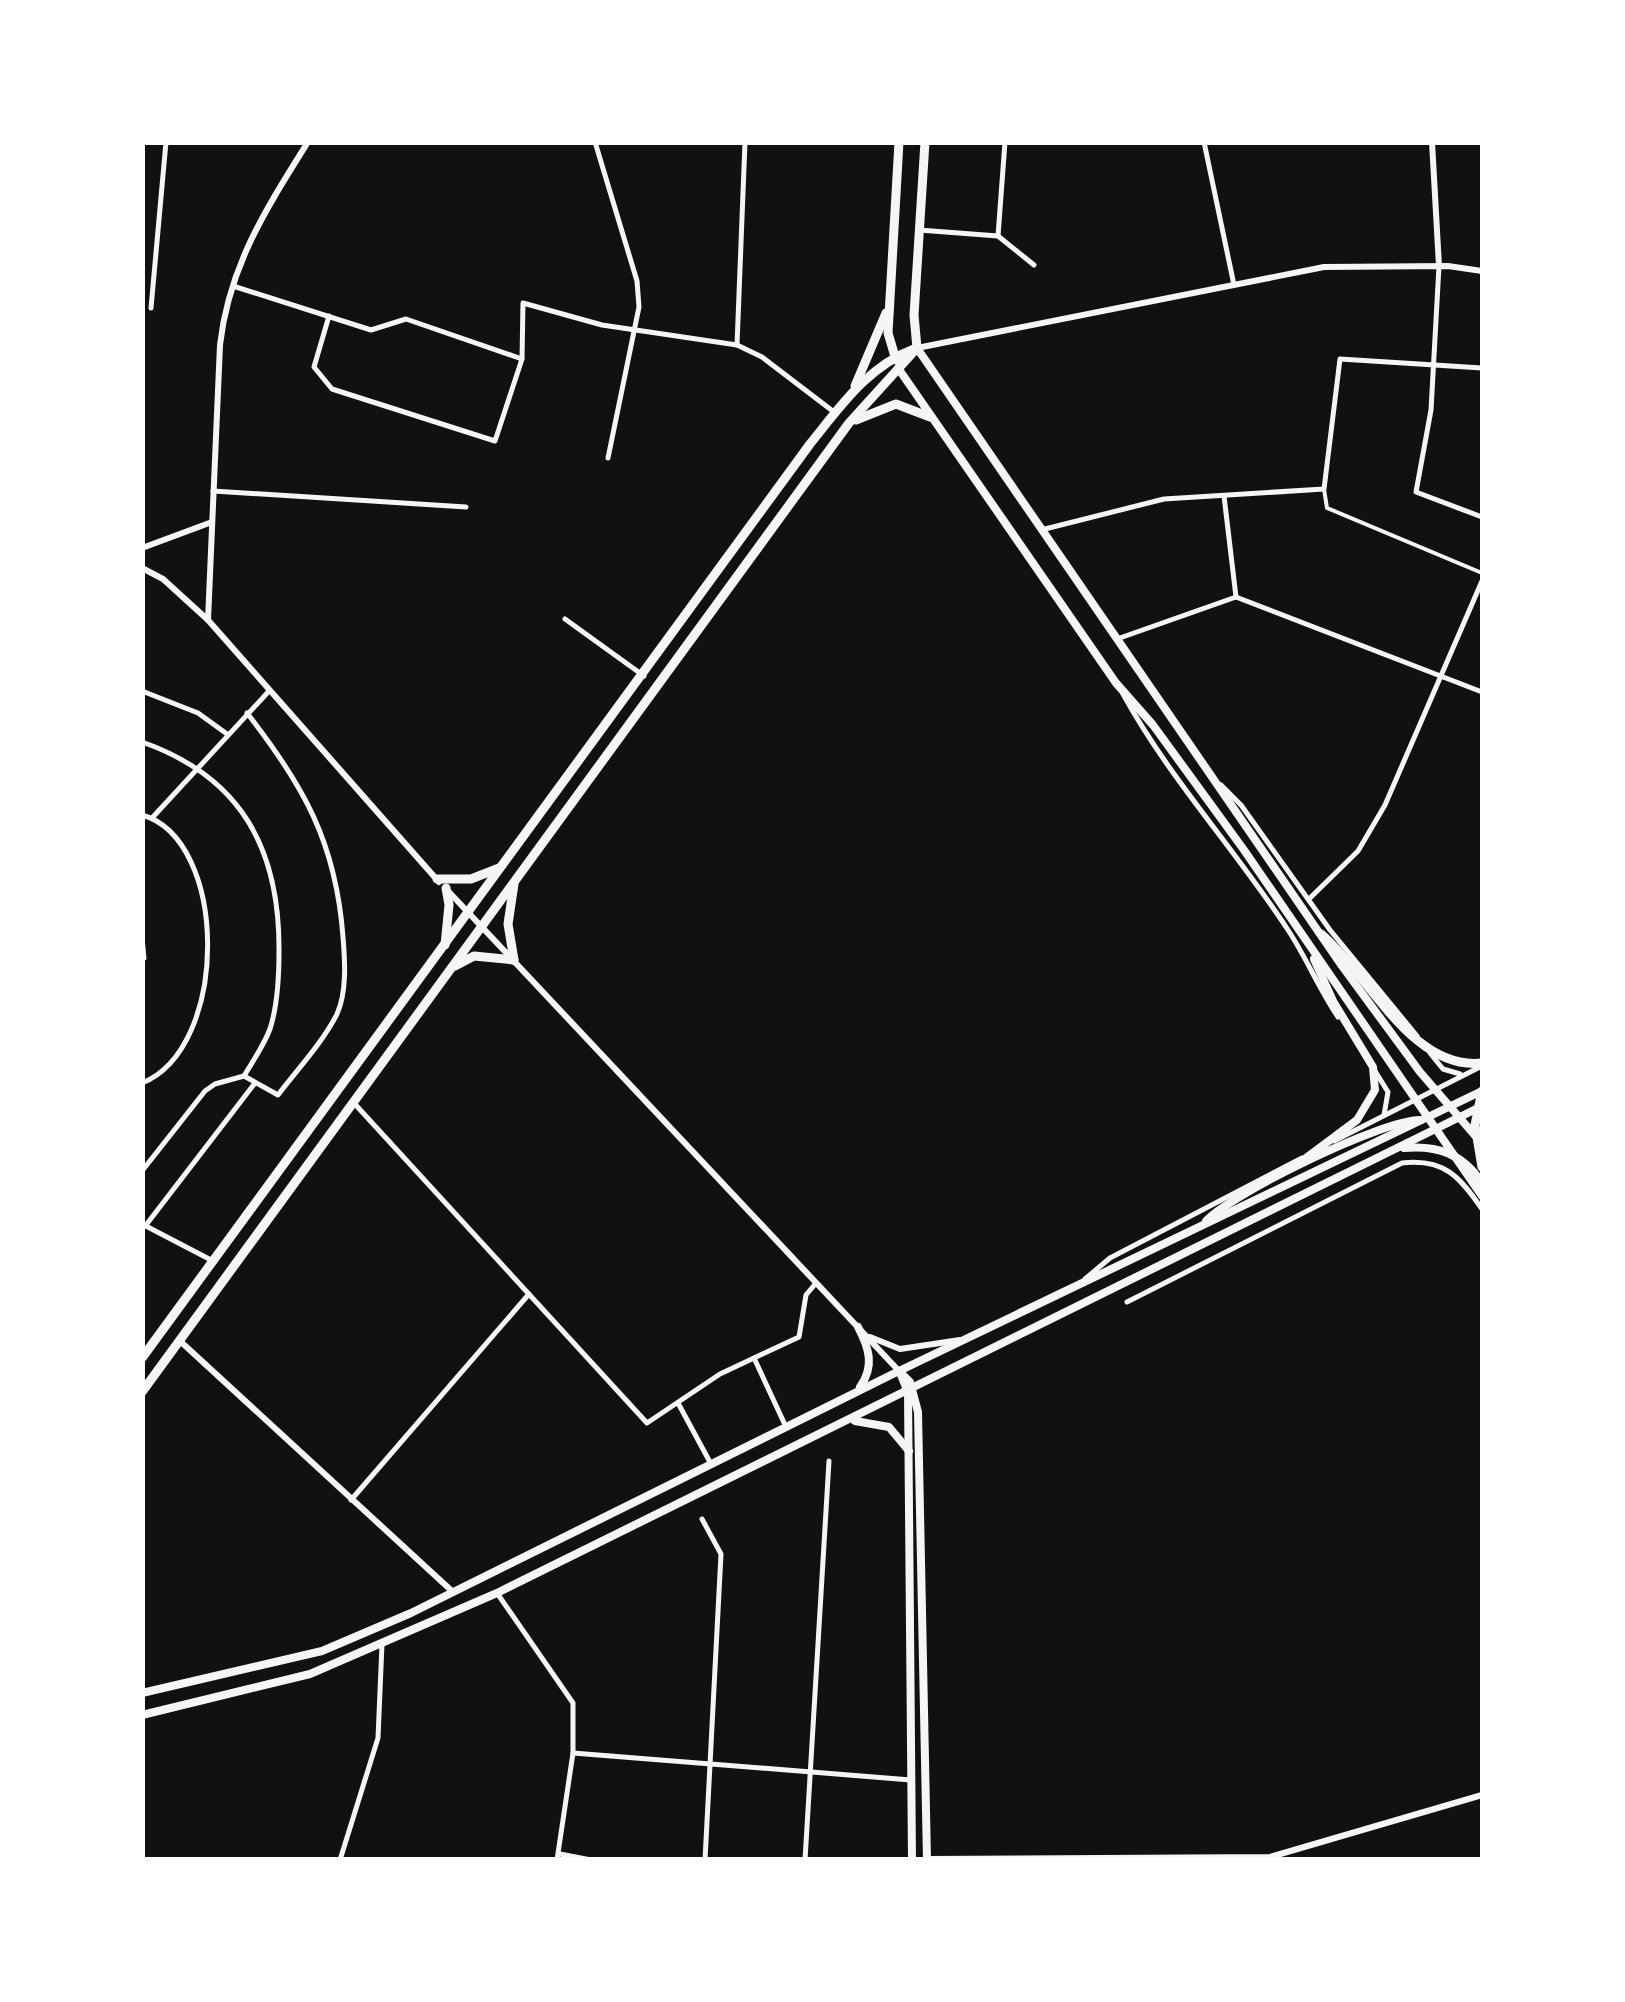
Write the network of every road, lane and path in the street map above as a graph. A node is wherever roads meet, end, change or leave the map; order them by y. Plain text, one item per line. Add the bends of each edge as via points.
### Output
1 (166, 142) edge
2 (308, 142) edge
3 (596, 142) edge
4 (745, 142) edge
5 (899, 142) edge
6 (925, 142) edge
7 (1004, 142) edge
8 (1204, 142) edge
9 (1432, 142) edge
10 (919, 230) junction
11 (998, 236) junction
12 (1034, 265) dead end
13 (1439, 266) junction
14 (1482, 271) edge
15 (1234, 285) junction
16 (230, 286) junction
17 (889, 306) junction
18 (151, 308) dead end
19 (329, 316) junction
20 (635, 330) junction
21 (736, 344) junction
22 (917, 348) junction
23 (894, 356) junction
24 (522, 359) junction
25 (1434, 363) junction
26 (898, 368) junction
27 (1482, 368) edge
28 (853, 391) junction
29 (836, 413) junction
30 (930, 417) junction
31 (849, 424) junction
32 (608, 458) dead end
33 (1324, 489) junction
34 (213, 491) junction
35 (1224, 495) junction
36 (466, 507) dead end
37 (1482, 517) edge
38 (212, 522) junction
39 (1042, 530) junction
40 (142, 548) edge
41 (142, 568) edge
42 (1482, 573) edge
43 (1482, 581) edge
44 (1236, 597) junction
45 (565, 619) dead end
46 (208, 620) junction
47 (1117, 638) junction
48 (644, 676) junction
49 (1440, 676) junction
50 (1116, 683) junction
51 (270, 690) junction
52 (142, 691) edge
53 (1482, 692) edge
54 (247, 714) junction
55 (227, 734) junction
56 (142, 742) edge
57 (197, 766) junction
58 (1212, 775) junction
59 (142, 815) edge
60 (152, 818) junction
61 (505, 864) junction
62 (437, 879) junction
63 (515, 880) junction
64 (446, 888) junction
65 (1309, 900) junction
66 (469, 914) junction
67 (481, 926) junction
68 (1321, 934) junction
69 (142, 938) edge
70 (1308, 945) junction
71 (444, 947) junction
72 (144, 958) edge
73 (514, 960) junction
74 (450, 969) junction
75 (1482, 1064) edge
76 (1463, 1075) junction
77 (244, 1076) junction
78 (142, 1083) edge
79 (255, 1083) junction
80 (1482, 1091) edge
81 (353, 1102) junction
82 (1482, 1106) edge
83 (1384, 1115) junction
84 (1480, 1141) edge
85 (1399, 1149) junction
86 (1482, 1167) edge
87 (1289, 1169) junction
88 (142, 1171) edge
89 (1482, 1183) edge
90 (1482, 1196) edge
91 (1482, 1209) edge
92 (144, 1224) edge
93 (1200, 1228) junction
94 (214, 1261) junction
95 (816, 1283) junction
96 (1077, 1286) junction
97 (529, 1294) junction
98 (1127, 1302) dead end
99 (858, 1327) junction
100 (865, 1334) junction
101 (962, 1340) junction
102 (180, 1341) junction
103 (142, 1358) edge
104 (754, 1358) junction
105 (899, 1371) junction
106 (911, 1391) junction
107 (142, 1392) edge
108 (853, 1394) junction
109 (678, 1403) junction
110 (850, 1421) junction
111 (786, 1426) junction
112 (909, 1450) junction
113 (829, 1461) dead end
114 (710, 1464) junction
115 (351, 1500) junction
116 (702, 1519) dead end
117 (453, 1592) junction
118 (497, 1593) junction
119 (382, 1644) junction
120 (142, 1693) edge
121 (142, 1715) edge
122 (573, 1754) junction
123 (714, 1764) junction
124 (808, 1772) junction
125 (914, 1780) junction
126 (1482, 1795) edge
127 (558, 1857) edge
128 (1270, 1858) edge
129 (340, 1860) edge
130 (592, 1860) edge
131 (706, 1860) edge
132 (804, 1860) edge
133 (912, 1860) edge
134 (928, 1860) edge

1 - 18 street
2 - 16 street via 246,242
3 - 20 street via 637,281
4 - 21 street
5 - 17 highway
6 - 10 highway
7 - 11 street
8 - 15 street
9 - 13 street
10 - 11 street
10 - 22 highway
11 - 12 street
13 - 14 street
13 - 15 street via 1324,267
13 - 25 street
15 - 22 street
16 - 19 street
16 - 34 street via 220,345
17 - 23 highway
17 - 28 highway
19 - 24 street via 371,330 406,319
19 - 24 street via 314,367 332,389 495,441
20 - 21 street
20 - 24 street via 523,304
20 - 32 street
21 - 29 street
22 - 23 highway
22 - 26 highway
22 - 39 main road
23 - 26 highway
23 - 28 highway
25 - 27 street
25 - 33 street via 1340,359
25 - 37 street via 1416,492
26 - 30 main road
26 - 31 highway
28 - 29 highway
29 - 48 highway
30 - 31 highway via 896,404
30 - 50 main road
31 - 63 highway
33 - 35 street
33 - 42 street via 1327,508
34 - 36 street
34 - 38 street
35 - 39 street via 1164,499
35 - 44 street
38 - 40 street
38 - 46 street
39 - 47 main road
41 - 46 street
43 - 49 street
44 - 47 street
44 - 49 street
45 - 48 street
46 - 51 street
47 - 58 main road
48 - 61 highway
49 - 53 street
49 - 65 street via 1358,851
50 - 70 main road via 1153,725
50 - 83 street via 1144,732 1290,932 1384,1085
51 - 54 street
51 - 62 street
52 - 55 street via 198,712
54 - 55 street
54 - 79 street via 312,807 341,905 344,956 336,1016 278,1096
55 - 57 street
56 - 57 street
57 - 60 street
57 - 77 street via 251,823 275,884 280,931 274,1015
58 - 65 street
58 - 68 main road
59 - 60 street
60 - 78 street via 176,841 197,878 210,945 191,1034 166,1068
61 - 62 highway via 470,880
61 - 66 highway
62 - 64 street
63 - 67 highway
63 - 73 highway via 508,924
64 - 66 street
64 - 71 highway
65 - 76 street via 1438,1064
66 - 67 street
66 - 71 highway
67 - 73 street
67 - 74 highway
68 - 75 highway via 1420,1046 1454,1063
68 - 84 main road via 1420,1072
69 - 72 street
70 - 87 main road via 1368,1057 1375,1090 1357,1120
70 - 90 main road
71 - 94 highway
73 - 74 highway via 474,956
73 - 95 street
74 - 81 highway
75 - 76 street
76 - 83 street
77 - 79 street
77 - 88 street via 205,1091
79 - 92 street
80 - 86 highway via 1476,1125
80 - 93 main road
81 - 97 street
81 - 102 highway
82 - 85 main road
83 - 87 street
84 - 87 main road via 1447,1123 1403,1120
85 - 89 main road via 1457,1156
85 - 106 main road
87 - 93 main road via 1225,1204
87 - 96 street via 1110,1258
91 - 98 street via 1454,1172 1418,1162 1386,1169
92 - 94 street
93 - 96 main road
94 - 103 highway
95 - 99 street
95 - 104 street via 806,1295 799,1338
96 - 101 main road
97 - 109 street via 648,1423
97 - 115 street
99 - 100 street
99 - 108 main road via 870,1363
100 - 101 street via 900,1349
100 - 105 street
101 - 105 main road
102 - 107 highway
102 - 115 street
104 - 109 street
104 - 111 street
105 - 106 main road
105 - 108 main road
106 - 110 main road
106 - 112 main road
106 - 134 main road
108 - 111 main road
109 - 114 street
110 - 112 main road via 889,1426
110 - 118 main road
111 - 114 main road
112 - 125 main road
113 - 124 street
114 - 117 main road
115 - 117 street
116 - 123 street via 721,1554
117 - 120 main road via 322,1651
118 - 119 main road
118 - 122 street via 572,1703
119 - 121 main road via 310,1674
119 - 129 street via 378,1738
122 - 123 street
122 - 127 street
123 - 124 street
123 - 131 street
124 - 125 street
124 - 132 street
125 - 133 main road
126 - 128 street
127 - 130 street
128 - 134 street

